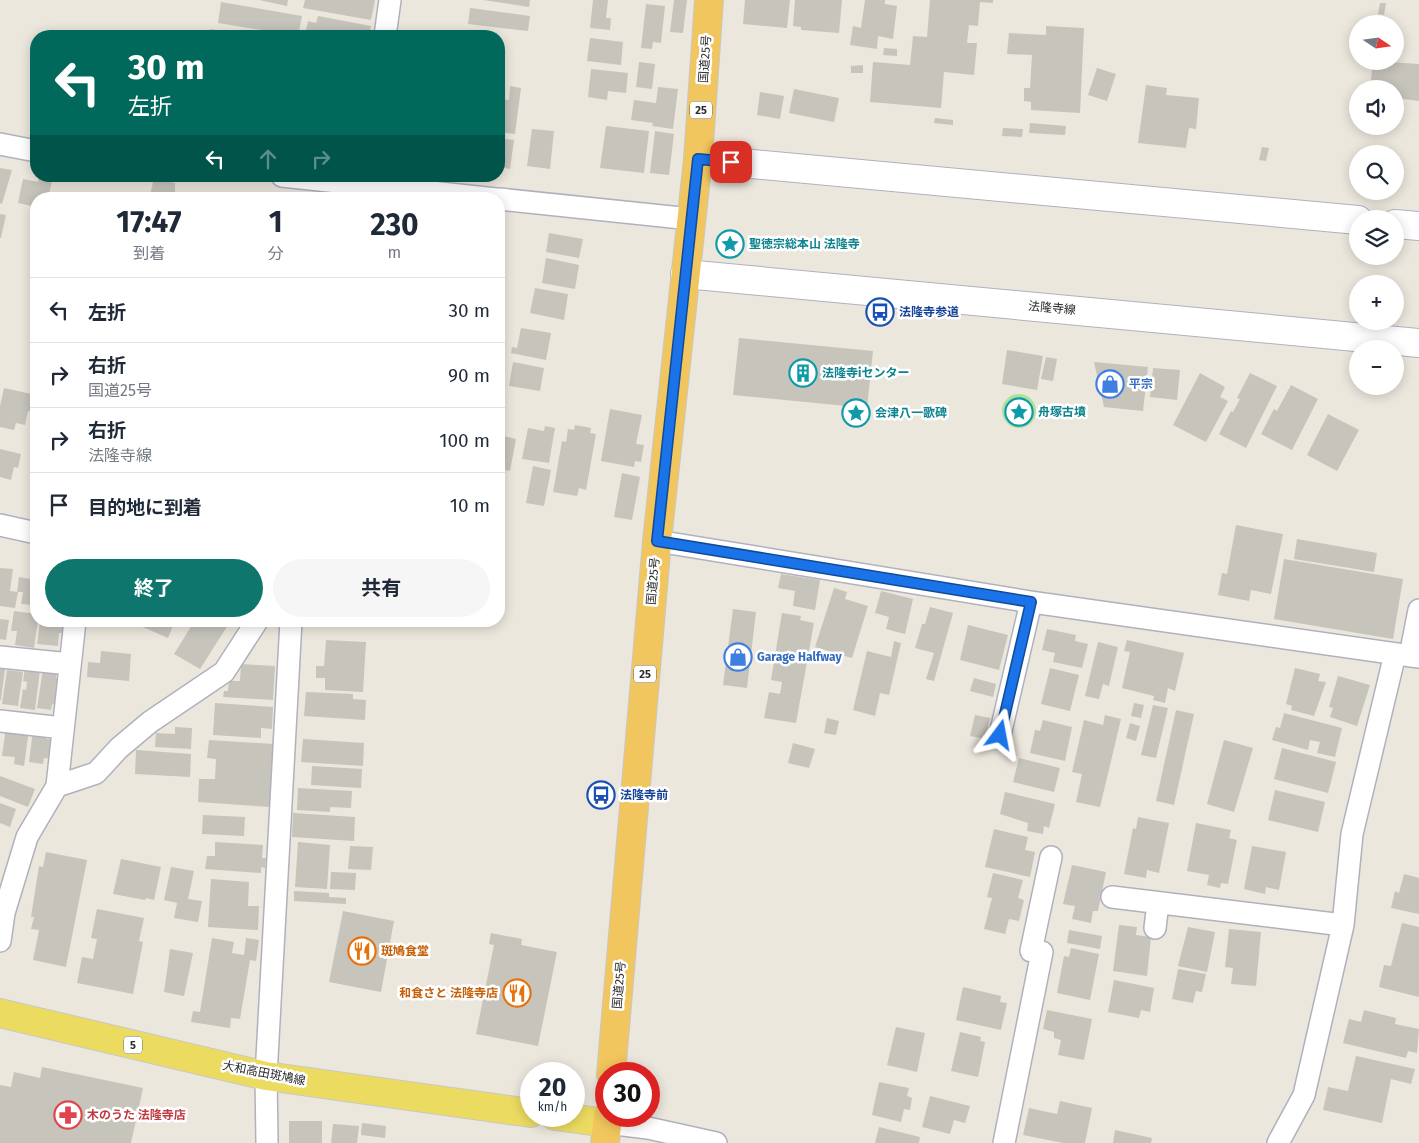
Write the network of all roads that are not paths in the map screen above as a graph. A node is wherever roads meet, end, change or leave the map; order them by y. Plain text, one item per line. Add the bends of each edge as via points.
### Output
1 (390, 0) edge
2 (709, 0) edge
3 (386, 30) edge
4 (0, 144) edge
5 (30, 149) edge
6 (698, 159) junction
7 (327, 182) edge
8 (364, 187) edge
9 (420, 192) edge
10 (505, 200) edge
11 (692, 219) junction
12 (1349, 219) edge
13 (1404, 225) edge
14 (1419, 226) edge
15 (685, 274) junction
16 (1419, 343) edge
17 (0, 525) edge
18 (30, 532) edge
19 (657, 541) junction
20 (1031, 602) junction
21 (1419, 610) edge
22 (74, 627) edge
23 (253, 627) edge
24 (290, 627) edge
25 (1408, 656) edge
26 (0, 657) edge
27 (70, 664) junction
28 (0, 721) edge
29 (63, 728) junction
30 (1000, 735) dead end
31 (57, 786) junction
32 (1051, 857) dead end
33 (1112, 897) dead end
34 (1158, 903) junction
35 (1343, 925) junction
36 (1155, 928) dead end
37 (0, 941) edge
38 (0, 1014) edge
39 (612, 1062) edge
40 (266, 1076) junction
41 (520, 1111) edge
42 (585, 1123) edge
43 (606, 1128) edge
44 (267, 1143) edge
45 (716, 1143) edge
46 (1004, 1143) edge
47 (1278, 1143) edge

1 - 3 street
2 - 6 highway, 国道25号 / 25
4 - 5 street
6 - 11 highway, 国道25号 / 25
6 - 12 main road
7 - 8 street
8 - 9 street
10 - 11 street
11 - 15 highway, 国道25号 / 25
13 - 14 main road
15 - 16 main road, 法隆寺線
15 - 19 highway, 国道25号 / 25
17 - 18 street
19 - 20 street
19 - 39 highway, 国道25号 / 25
20 - 25 street
20 - 30 street
21 - 25 street
22 - 27 street
23 - 31 street via 224,672 150,722 96,773
24 - 40 street
25 - 35 street via 1352,834
26 - 27 street
27 - 29 street
28 - 29 street
29 - 31 street
31 - 37 street via 27,838 4,914
32 - 46 street via 1031,950 1042,952
33 - 34 street
34 - 35 street
34 - 36 street
35 - 47 street via 1304,1095
38 - 40 main road, 大和高田斑鳩線 / 5
40 - 41 main road, 大和高田斑鳩線 / 5
40 - 44 street
42 - 43 main road
43 - 45 street via 648,1128

